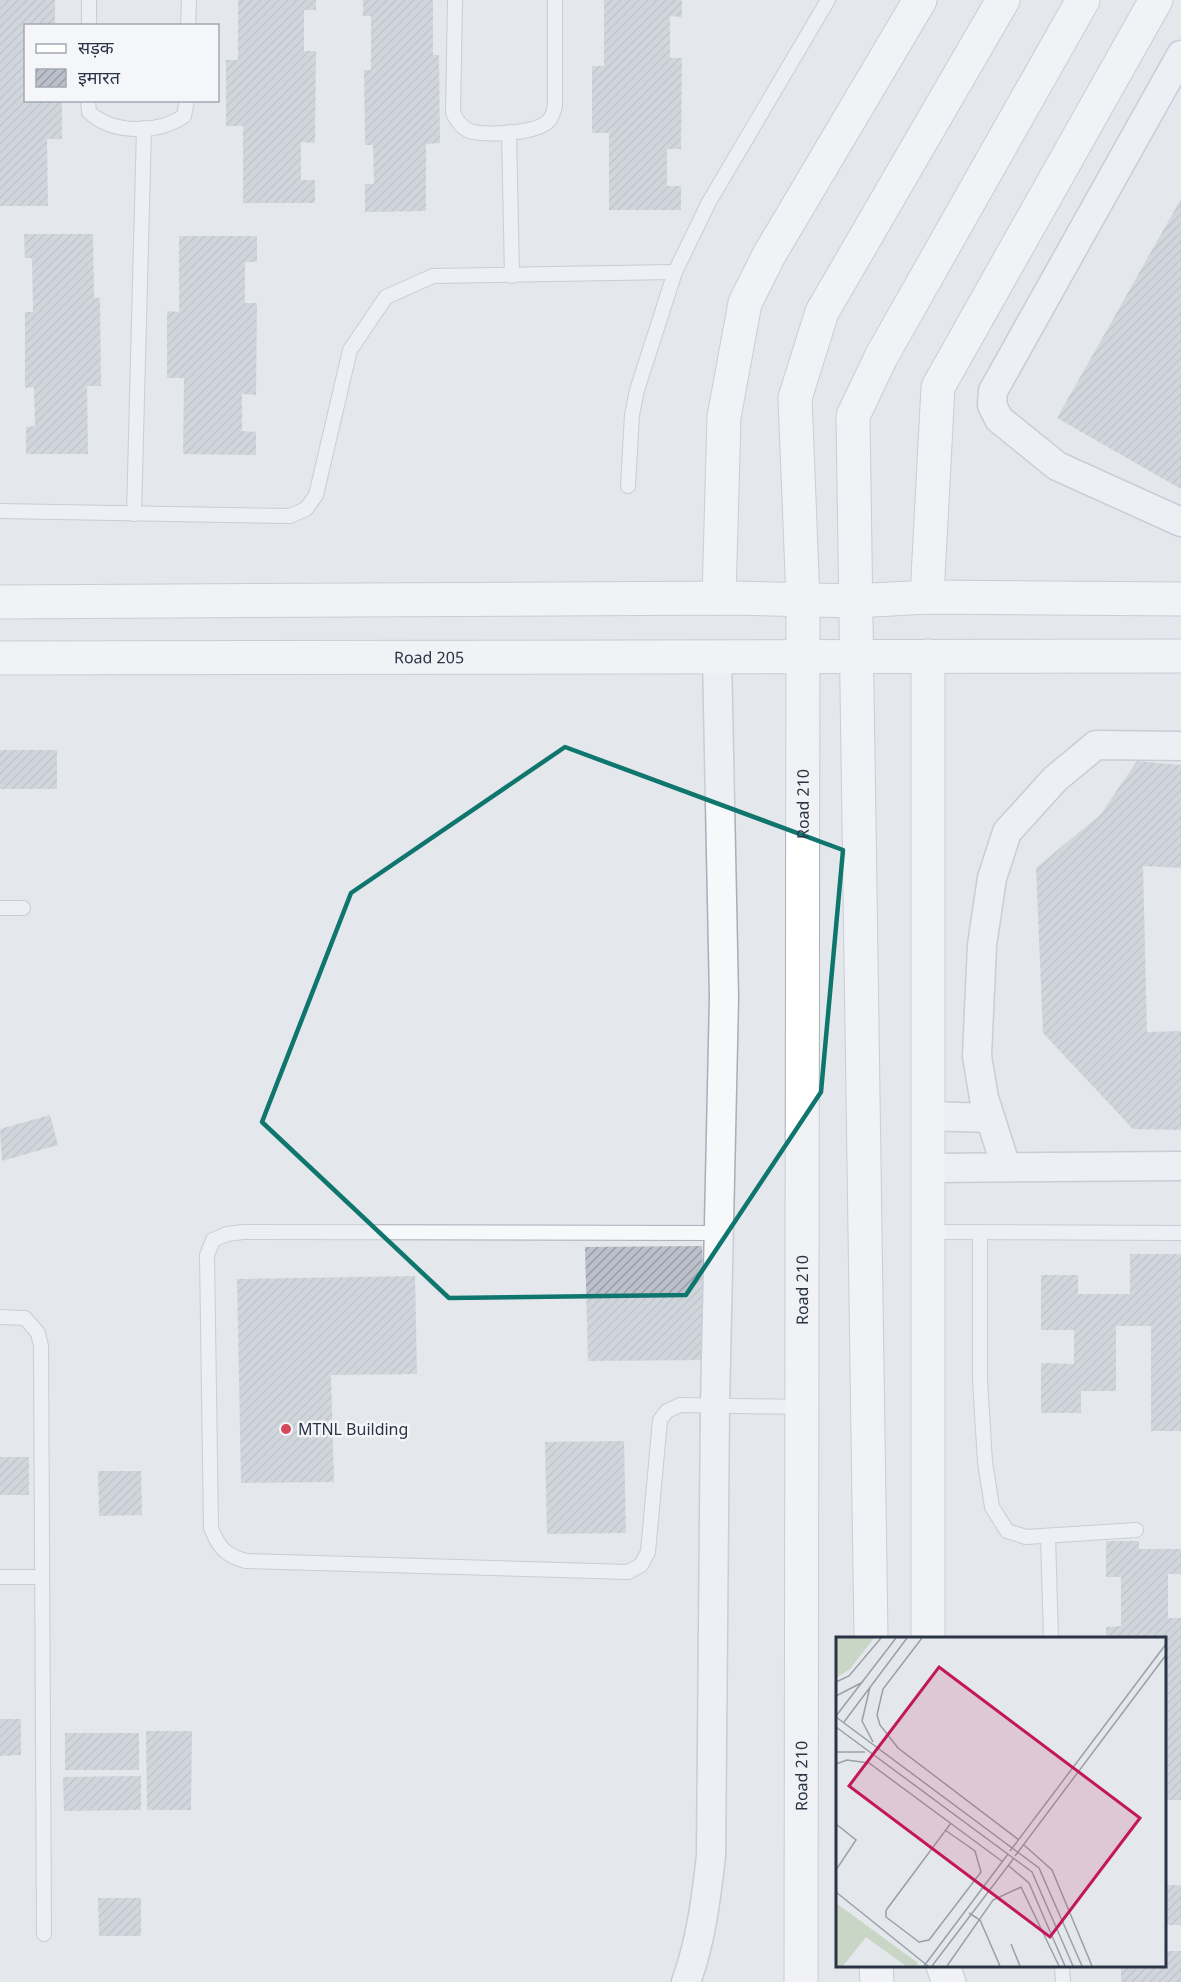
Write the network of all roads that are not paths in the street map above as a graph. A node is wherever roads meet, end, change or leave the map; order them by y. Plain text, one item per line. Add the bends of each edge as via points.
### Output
1 (89, 0) edge
2 (189, 0) edge
3 (455, 0) edge
4 (555, 0) edge
5 (828, 0) edge
6 (920, 0) edge
7 (1003, 0) edge
8 (1083, 0) edge
9 (1156, 0) edge
10 (89, 24) edge
11 (188, 24) edge
12 (1181, 55) edge
13 (88, 102) edge
14 (187, 102) edge
15 (144, 128) junction
16 (509, 132) junction
17 (675, 272) junction
18 (512, 276) junction
19 (628, 486) dead end
20 (0, 511) edge
21 (134, 514) junction
22 (1181, 522) edge
23 (927, 597) junction
24 (719, 598) junction
25 (1181, 599) edge
26 (803, 600) junction
27 (855, 601) junction
28 (0, 602) edge
29 (717, 656) junction
30 (803, 656) junction
31 (857, 656) junction
32 (928, 656) junction
33 (1181, 656) edge
34 (0, 658) edge
35 (1181, 746) edge
36 (0, 908) edge
37 (23, 908) dead end
38 (928, 1116) junction
39 (990, 1118) junction
40 (1181, 1166) edge
41 (1006, 1167) junction
42 (928, 1168) junction
43 (928, 1232) junction
44 (980, 1232) junction
45 (719, 1233) junction
46 (1181, 1233) edge
47 (0, 1317) edge
48 (715, 1404) junction
49 (802, 1407) junction
50 (1136, 1530) dead end
51 (1048, 1536) junction
52 (0, 1577) edge
53 (42, 1577) junction
54 (872, 1637) edge
55 (928, 1637) edge
56 (1051, 1637) edge
57 (44, 1934) dead end
58 (876, 1967) edge
59 (944, 1967) edge
60 (1062, 1967) edge
61 (686, 1982) edge
62 (801, 1982) edge
63 (877, 1982) edge
64 (949, 1982) edge
65 (1063, 1982) edge

1 - 10 lane
2 - 11 lane
3 - 16 lane via 453,113 459,124 471,132
4 - 16 lane via 555,106 550,119 538,128
5 - 17 lane via 709,202
6 - 24 main road via 769,255 745,303 724,417
7 - 26 main road, Road 210 via 822,312 795,398
8 - 27 main road via 881,357 853,416
9 - 23 main road via 938,387
12 - 22 street via 993,391 992,405 999,419 1058,466
13 - 15 lane via 89,112 111,127
14 - 15 lane via 184,116 175,122
15 - 21 lane
16 - 18 lane
17 - 18 lane
17 - 19 lane via 637,390
18 - 21 lane via 434,276 386,297 350,350 316,495 306,509 290,516 273,517
20 - 21 lane
23 - 25 main road
23 - 27 main road
24 - 26 main road
24 - 28 main road
26 - 27 main road
26 - 30 main road, Road 210
27 - 31 main road
29 - 30 main road, Road 205
29 - 34 main road, Road 205
29 - 45 street via 724,998
30 - 31 main road, Road 205
30 - 49 main road, Road 210
31 - 32 main road, Road 205
31 - 54 main road
32 - 33 main road, Road 205
32 - 38 main road
35 - 39 street via 1096,746 1055,779 1008,832 992,878 982,945 977,1056
36 - 37 lane
38 - 39 street
38 - 42 main road
39 - 41 street
40 - 41 street
41 - 42 street
42 - 43 main road
43 - 44 lane
43 - 55 main road
44 - 46 lane
44 - 51 lane via 980,1380 992,1507 1007,1531 1026,1537
45 - 48 street
45 - 48 lane via 243,1232 213,1240 207,1255 211,1528 219,1547 228,1556 246,1561 628,1572 641,1565 648,1552 660,1420 680,1405
47 - 53 lane via 25,1318 38,1333 41,1346
48 - 49 lane
48 - 61 street via 711,1857 705,1906
49 - 62 main road, Road 210
50 - 51 lane
51 - 56 lane
52 - 53 lane
53 - 57 lane
58 - 63 main road
59 - 64 main road
60 - 65 lane

